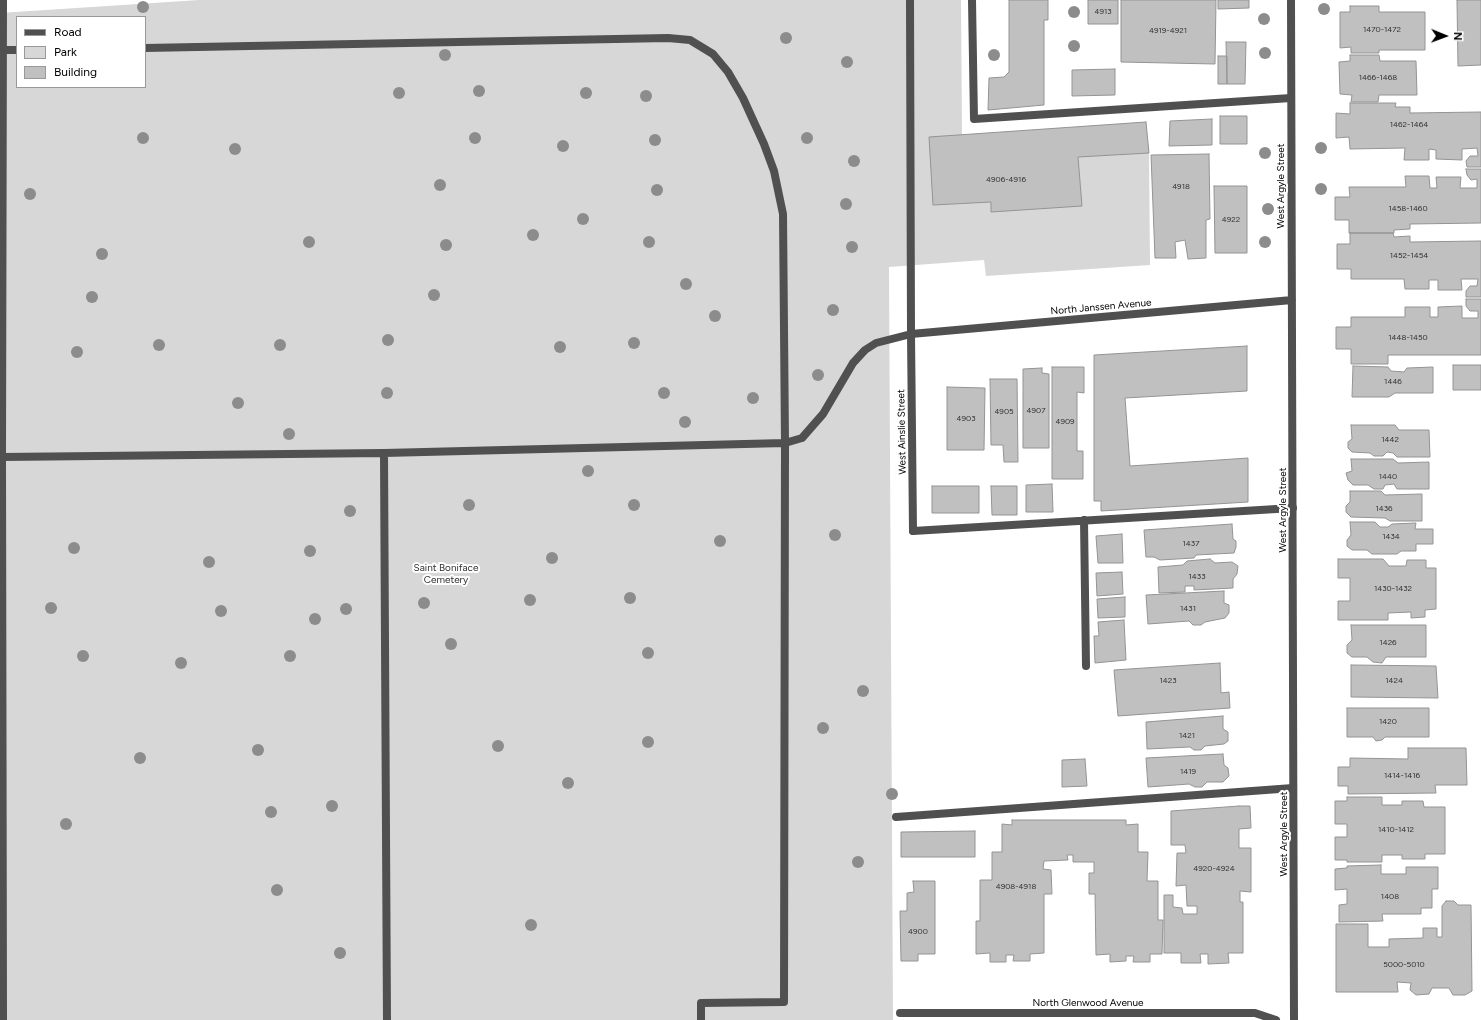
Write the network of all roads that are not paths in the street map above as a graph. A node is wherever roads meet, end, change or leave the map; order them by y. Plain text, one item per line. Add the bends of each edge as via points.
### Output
1 (3, 0) edge
2 (910, 0) edge
3 (972, 0) edge
4 (1291, 0) edge
5 (146, 48) edge
6 (3, 50) junction
7 (16, 50) edge
8 (1291, 98) junction
9 (1292, 300) junction
10 (911, 334) junction
11 (785, 443) junction
12 (384, 453) junction
13 (2, 457) junction
14 (1293, 508) junction
15 (1084, 520) junction
16 (1086, 666) dead end
17 (1294, 788) junction
18 (896, 817) dead end
19 (900, 1017) edge
20 (3, 1020) edge
21 (387, 1020) edge
22 (701, 1020) edge
23 (1276, 1020) edge
24 (1294, 1020) edge

1 - 6 street
2 - 10 street, West Ainslie Street
3 - 8 street via 974,119
4 - 8 street, West Argyle Street
5 - 11 street via 668,38 690,40 713,54 728,72 743,98 764,144 774,171 783,214
6 - 7 street
6 - 13 street
8 - 9 street, West Argyle Street
9 - 10 street, North Janssen Avenue
9 - 14 street, West Argyle Street
10 - 11 street, North Janssen Avenue via 876,343 865,350 853,363 823,414 802,438
10 - 15 street, West Ainslie Street via 913,530
11 - 12 street, North Janssen Avenue
11 - 22 street via 784,1002 701,1003
12 - 13 street, North Janssen Avenue
12 - 21 street
13 - 20 street
14 - 15 street
14 - 17 street, West Argyle Street
15 - 16 street
17 - 18 street
17 - 24 street, West Argyle Street
19 - 23 street, North Glenwood Avenue via 1255,1013

